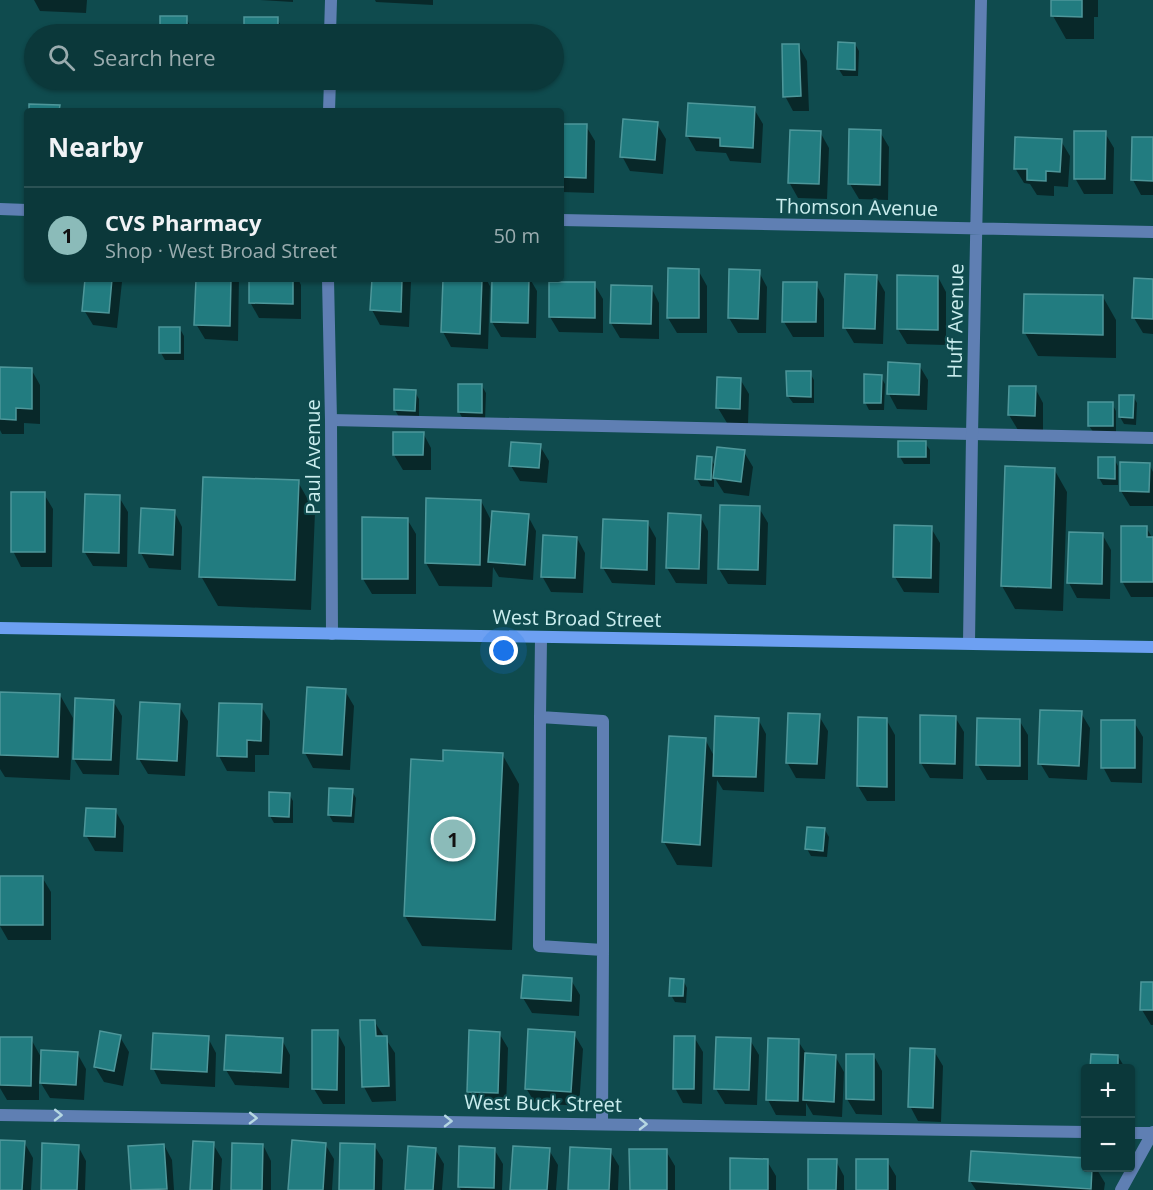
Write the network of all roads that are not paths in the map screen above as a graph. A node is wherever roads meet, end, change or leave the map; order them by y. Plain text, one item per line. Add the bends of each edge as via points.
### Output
1 (331, 0) edge
2 (981, 0) edge
3 (330, 24) edge
4 (330, 90) edge
5 (329, 108) edge
6 (0, 209) edge
7 (24, 210) edge
8 (564, 220) edge
9 (977, 229) junction
10 (1153, 232) edge
11 (328, 282) edge
12 (331, 420) junction
13 (972, 435) junction
14 (1153, 438) edge
15 (0, 628) edge
16 (332, 634) junction
17 (541, 638) junction
18 (969, 643) junction
19 (1153, 647) edge
20 (540, 717) junction
21 (603, 950) junction
22 (0, 1115) edge
23 (602, 1123) junction
24 (1081, 1132) edge
25 (1135, 1133) edge
26 (1153, 1133) edge
27 (1120, 1190) edge

1 - 3 street
2 - 9 street, Huff Avenue
4 - 5 street
6 - 7 street
8 - 9 street, Thomson Avenue
9 - 10 street, Thomson Avenue
9 - 13 street, Huff Avenue
11 - 12 street, Paul Avenue
12 - 13 street
12 - 16 street, Paul Avenue
13 - 14 street
13 - 18 street, Huff Avenue
15 - 16 main road, West Broad Street
16 - 17 main road, West Broad Street
17 - 18 main road, West Broad Street
17 - 20 street
18 - 19 main road, West Broad Street
20 - 21 street via 603,721
20 - 21 street via 539,946
21 - 23 street
22 -> 23 street, West Buck Street
23 -> 24 street, West Buck Street
25 - 26 street
26 - 27 street

